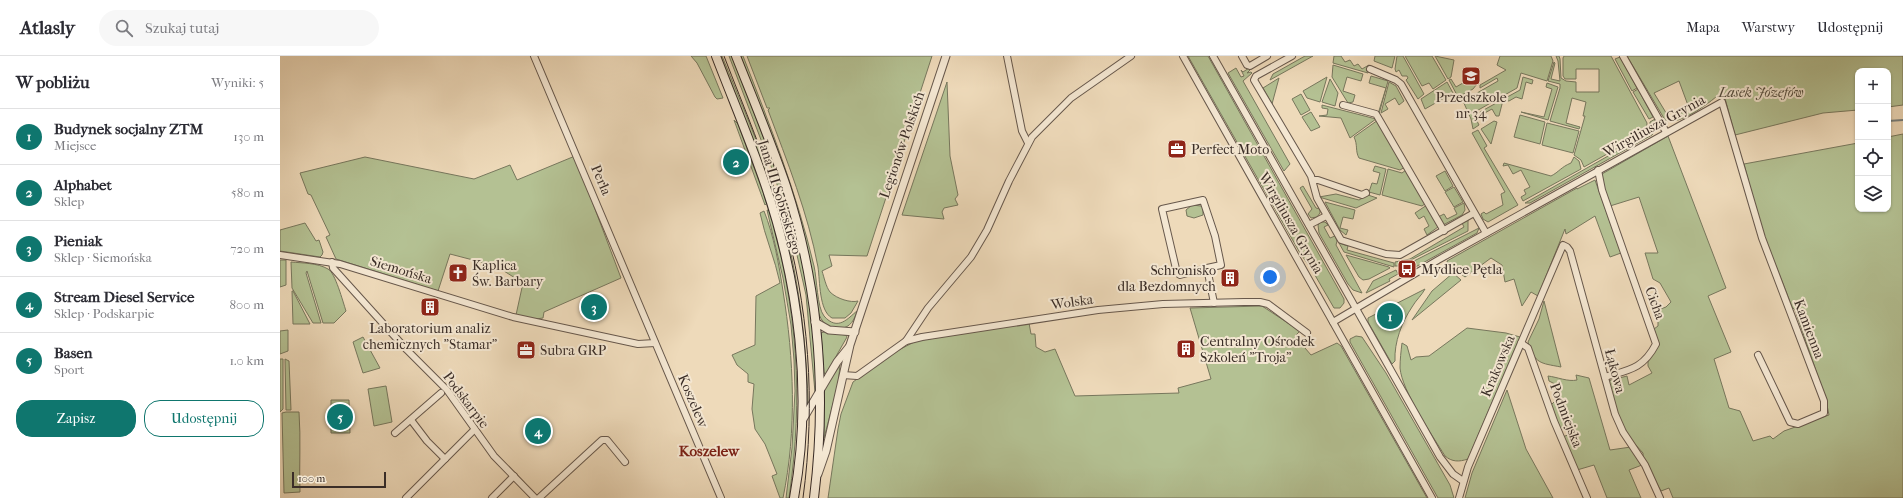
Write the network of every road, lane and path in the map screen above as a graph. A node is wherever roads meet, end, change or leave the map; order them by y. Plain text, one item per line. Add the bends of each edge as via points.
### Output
1 (534, 56) edge
2 (716, 56) edge
3 (736, 56) edge
4 (946, 56) edge
5 (1007, 56) edge
6 (1131, 56) edge
7 (1183, 56) edge
8 (1213, 56) edge
9 (1242, 56) edge
10 (1267, 56) edge
11 (1292, 56) edge
12 (1623, 56) edge
13 (1370, 69) dead end
14 (1343, 105) dead end
15 (1666, 132) junction
16 (1028, 143) junction
17 (1736, 148) joint
18 (1598, 170) junction
19 (1313, 180) junction
20 (1366, 193) dead end
21 (1609, 210) joint
22 (1474, 213) junction
23 (1326, 216) junction
24 (1309, 225) junction
25 (1444, 231) junction
26 (1486, 233) junction
27 (1563, 245) joint
28 (280, 255) edge
29 (332, 262) junction
30 (1208, 268) junction
31 (1214, 303) junction
32 (1355, 308) junction
33 (645, 314) joint
34 (815, 322) junction
35 (1333, 322) junction
36 (855, 332) junction
37 (1308, 333) dead end
38 (906, 341) junction
39 (655, 343) junction
40 (1521, 343) junction
41 (850, 345) junction
42 (1758, 355) dead end
43 (843, 375) junction
44 (1605, 377) junction
45 (820, 390) junction
46 (441, 393) dead end
47 (411, 420) junction
48 (801, 424) junction
49 (474, 430) junction
50 (395, 433) dead end
51 (445, 459) junction
52 (625, 462) dead end
53 (514, 476) junction
54 (816, 480) junction
55 (1463, 481) junction
56 (406, 498) edge
57 (492, 498) edge
58 (535, 498) edge
59 (539, 498) edge
60 (722, 498) edge
61 (794, 498) edge
62 (814, 498) edge
63 (1432, 498) edge
64 (1458, 498) edge
65 (1587, 498) edge
66 (1660, 498) edge

1 - 33 street, Perla
2 - 48 main road, Jana III Sobieskiego via 765,183 785,256 799,342
3 - 34 main road, Jana III Sobieskiego via 786,186 809,277
4 - 36 street, Legionów Polskich
5 - 16 street via 1022,131
6 - 16 street via 1071,98
7 - 35 street, Wirgiliusza Grynia
8 - 24 street, Wirgiliusza Grynia
9 - 10 street via 1250,66
11 - 19 street via 1256,76 1254,80
12 - 15 street
13 - 22 street via 1401,84
14 - 25 street via 1376,114
15 - 17 street, Wirgiliusza Grynia via 1722,102
15 - 18 street, Wirgiliusza Grynia
16 - 38 street via 971,257 928,308
17 - 42 street, Kamienna via 1762,238 1824,401 1824,413 1798,424 1790,422
18 - 21 street, Wirgiliusza Grynia
18 - 26 street, Wirgiliusza Grynia
19 - 20 street via 1362,195
19 - 23 street via 1316,196
21 - 44 street, Cicha via 1656,344 1635,368
22 - 25 street
22 - 26 street
23 - 24 street
23 - 25 street via 1341,240 1391,256 1404,254
24 - 32 street, Wirgiliusza Grynia
26 - 32 street, Wirgiliusza Grynia
27 - 40 street, Krakowska
27 - 44 street, Łąkowa via 1570,252
28 - 29 street, Siemońska
29 - 39 street, Siemońska via 522,320 638,344
29 - 49 street, Podskarpie via 333,268 401,344 447,390
30 - 30 street via 1177,273 1162,209 1203,200 1221,265
30 - 31 street
31 - 37 street, Wolska via 1268,304
31 - 38 street, Wolska via 1163,304 1098,310
32 - 35 street
32 - 55 street, Wirgiliusza Grynia via 1444,463
33 - 39 street, Koszelew
34 - 36 street via 829,330
34 - 45 main road, Jana III Sobieskiego
35 - 63 street, Wirgiliusza Grynia
36 - 41 street, Legionów Polskich
38 - 43 street, Wolska via 857,376
39 - 60 street, Koszelew
40 - 55 street, Krakowska
40 - 65 street, Podmiejska via 1528,348 1554,421
41 - 43 street
41 - 45 street
43 - 54 street via 826,451
44 - 66 street, Łąkowa via 1619,424 1645,464
45 - 48 street
45 - 54 main road, Jana III Sobieskiego
46 - 47 street
47 - 50 street
47 - 51 street
48 - 61 main road, Jana III Sobieskiego
49 - 51 street
49 - 53 street, Podskarpie
51 - 56 street
52 - 59 street via 607,440 602,440
53 - 57 street
53 - 58 street, Podskarpie
54 - 62 main road, Jana III Sobieskiego
55 - 64 street, Krakowska

